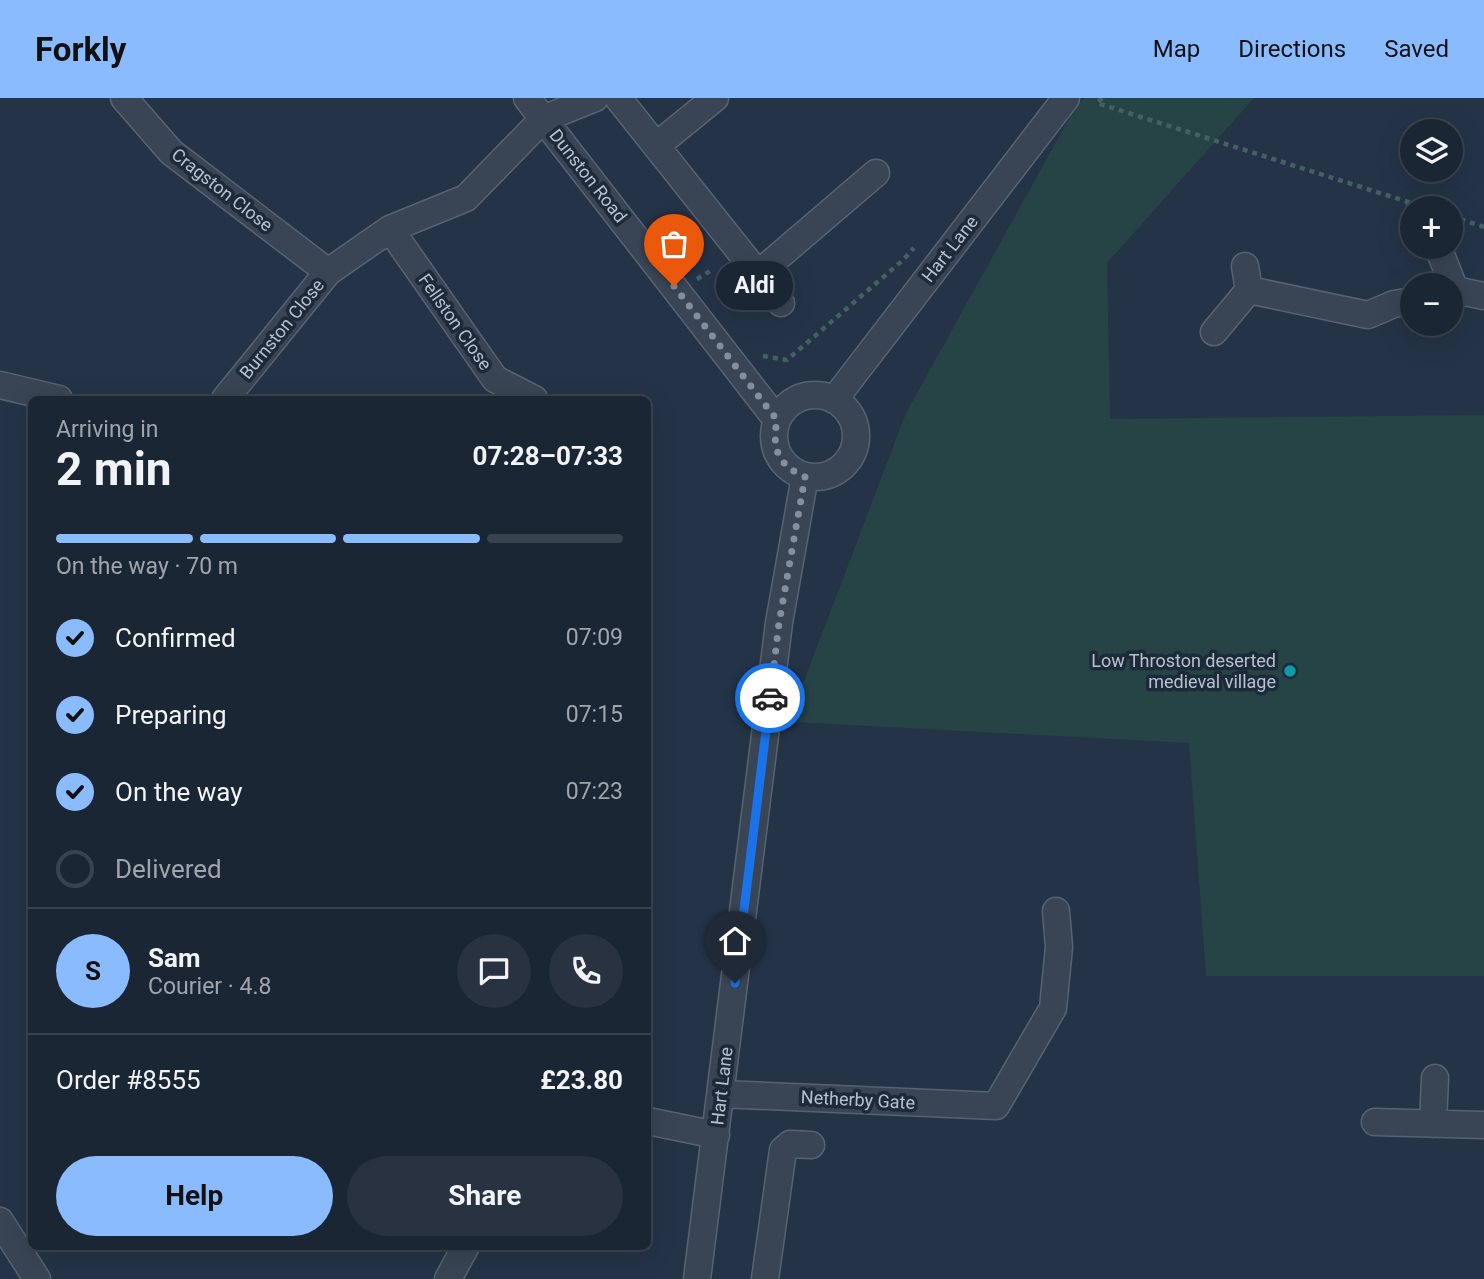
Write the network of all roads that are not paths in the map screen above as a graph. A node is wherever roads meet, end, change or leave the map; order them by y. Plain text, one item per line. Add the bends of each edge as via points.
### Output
1 (124, 98) edge
2 (527, 98) edge
3 (595, 98) edge
4 (618, 98) edge
5 (715, 98) edge
6 (1066, 98) edge
7 (543, 119) junction
8 (656, 146) junction
9 (876, 173) dead end
10 (390, 229) junction
11 (328, 272) junction
12 (758, 274) junction
13 (1463, 292) edge
14 (1484, 296) edge
15 (781, 303) dead end
16 (1400, 303) edge
17 (1214, 332) dead end
18 (0, 385) edge
19 (46, 396) edge
20 (227, 396) edge
21 (528, 396) edge
22 (834, 400) junction
23 (777, 420) junction
24 (805, 477) junction
25 (1056, 911) dead end
26 (1435, 1078) dead end
27 (721, 1094) junction
28 (651, 1122) edge
29 (1375, 1122) dead end
30 (1433, 1124) junction
31 (1484, 1125) edge
32 (716, 1135) junction
33 (811, 1145) dead end
34 (0, 1221) edge
35 (464, 1250) edge
36 (37, 1279) edge
37 (448, 1279) edge
38 (698, 1279) edge
39 (765, 1279) edge

1 - 11 street, Cragston Close via 171,152
2 - 7 street, Dunston Road
3 - 7 street
4 - 8 street
5 - 8 street
6 - 22 street, Hart Lane
7 - 10 street, Burnston Close via 466,198
7 - 23 street, Dunston Road
8 - 12 street
9 - 12 street
10 - 11 street, Burnston Close
10 - 21 street, Fellston Close via 495,379
11 - 20 street, Burnston Close
12 - 15 street
13 - 14 street
16 - 17 street via 1368,314 1247,278
18 - 19 street
22 - 23 street via 806,396 785,408
22 - 24 street via 854,423 852,454 833,474
23 - 24 street via 776,449 792,471
24 - 27 street, Hart Lane via 779,623
25 - 27 street, Netherby Gate via 1059,947 1054,1008 996,1106
26 - 30 street
27 - 32 street, Hart Lane
28 - 32 street
29 - 30 street
30 - 31 street
32 - 38 street, Hart Lane
33 - 39 street via 790,1144 783,1150
34 - 36 street
35 - 37 street

